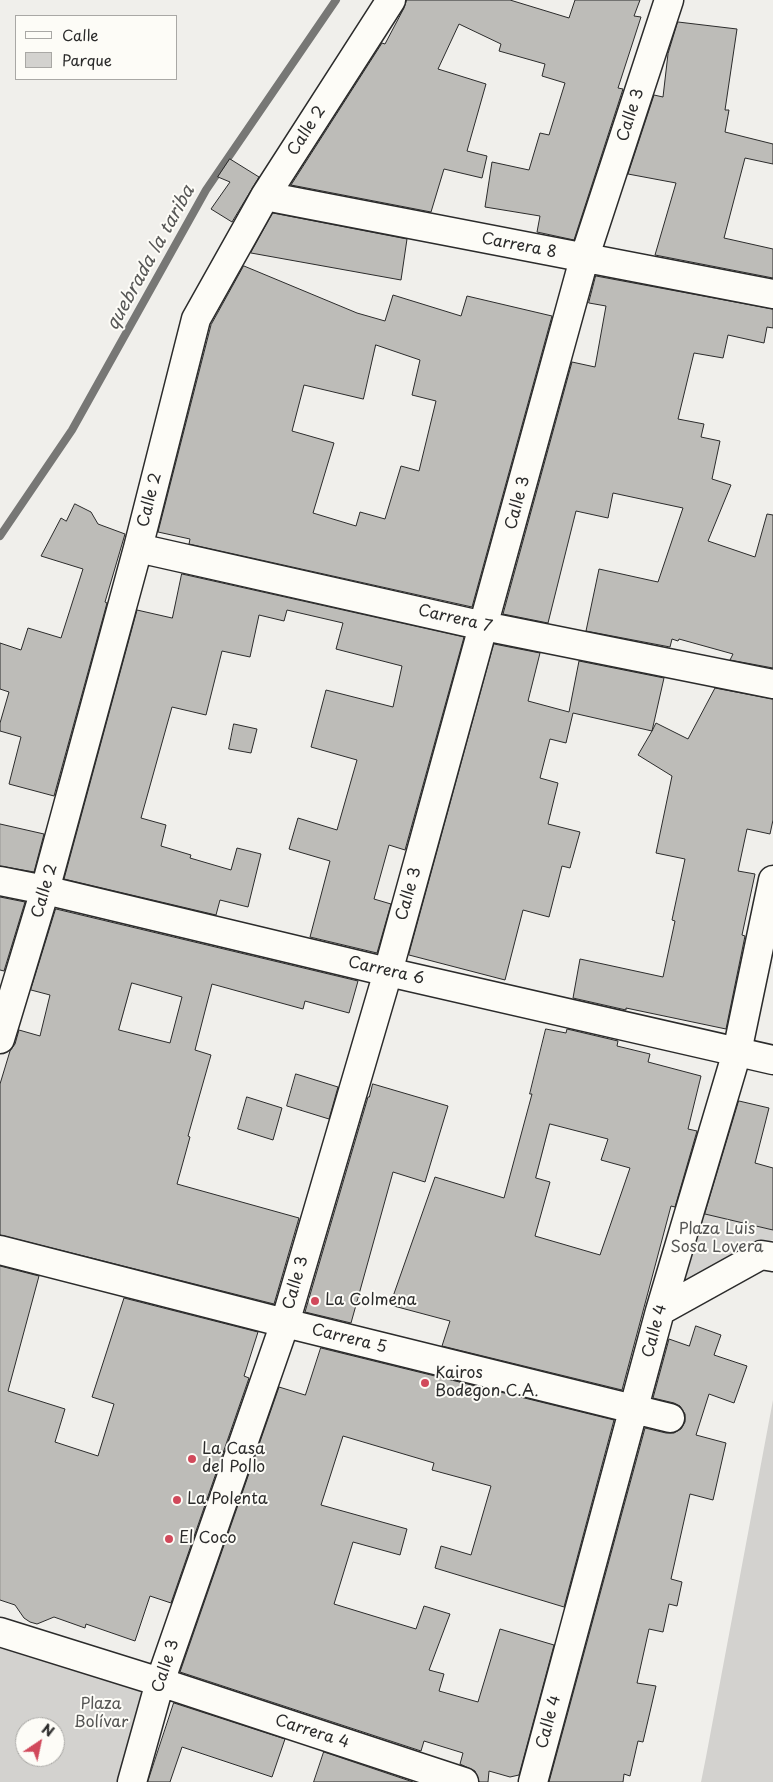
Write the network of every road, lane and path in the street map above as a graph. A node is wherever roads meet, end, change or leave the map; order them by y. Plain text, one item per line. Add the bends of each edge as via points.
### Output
1 (391, 0) edge
2 (669, 0) edge
3 (265, 196) junction
4 (584, 259) junction
5 (773, 294) edge
6 (138, 548) junction
7 (484, 626) junction
8 (773, 684) edge
9 (773, 880) edge
10 (0, 881) edge
11 (45, 890) junction
12 (388, 972) junction
13 (0, 1039) edge
14 (737, 1052) junction
15 (773, 1060) edge
16 (0, 1250) edge
17 (773, 1257) edge
18 (660, 1311) junction
19 (285, 1323) junction
20 (634, 1409) junction
21 (670, 1418) dead end
22 (0, 1632) edge
23 (160, 1682) junction
24 (132, 1782) edge
25 (464, 1782) edge
26 (533, 1782) edge

1 - 3 street, Calle 2
2 - 4 street, Calle 3
3 - 4 street, Carrera 8
3 - 6 street, Calle 2 via 196,320
4 - 5 street, Carrera 8
4 - 7 street, Calle 3
6 - 7 street, Carrera 7
6 - 11 street, Calle 2
7 - 8 street, Carrera 7
7 - 12 street, Calle 3
9 - 14 street, Calle 4
10 - 11 street, Carrera 6
11 - 12 street, Carrera 6
11 - 13 street, Calle 2
12 - 14 street, Carrera 6
12 - 19 street, Calle 3
14 - 15 street, Carrera 6
14 - 18 street, Calle 4
16 - 19 street, Carrera 5
17 - 18 street via 761,1255
18 - 20 street, Calle 4
19 - 20 street, Carrera 5
19 - 23 street, Calle 3
20 - 21 street, Carrera 5
20 - 26 street, Calle 4
22 - 23 street, Carrera 4
23 - 24 street, Calle 3
23 - 25 street, Carrera 4

